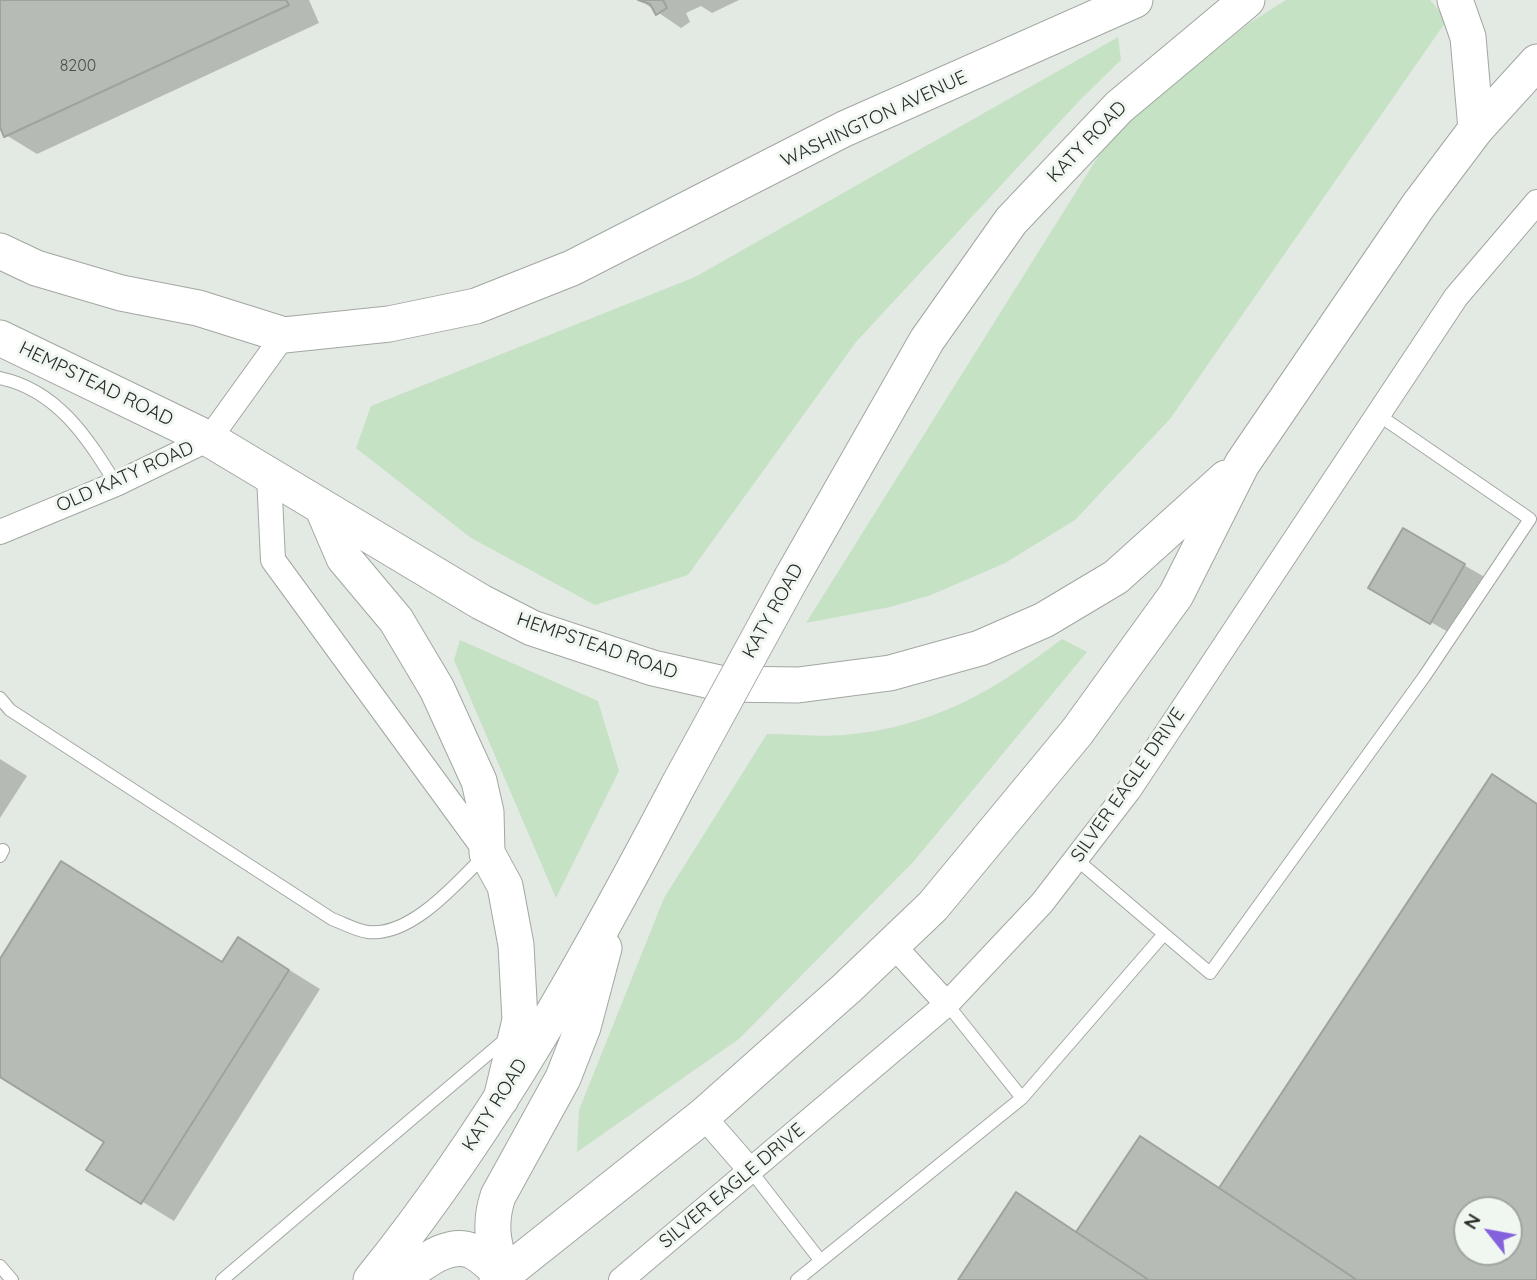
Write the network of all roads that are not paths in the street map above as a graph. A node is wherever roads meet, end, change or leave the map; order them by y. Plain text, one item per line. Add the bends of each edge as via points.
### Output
1 (1135, 0) edge
2 (1247, 0) edge
3 (1455, 0) edge
4 (1537, 62) edge
5 (1476, 129) junction
6 (1537, 202) edge
7 (0, 251) edge
8 (284, 335) junction
9 (0, 338) edge
10 (0, 378) edge
11 (1377, 414) junction
12 (209, 439) junction
13 (1242, 464) junction
14 (269, 476) junction
15 (116, 484) junction
16 (323, 509) junction
17 (0, 532) edge
18 (0, 698) edge
19 (487, 853) junction
20 (1076, 859) junction
21 (614, 908) junction
22 (1164, 934) junction
23 (892, 945) junction
24 (947, 1004) junction
25 (517, 1029) junction
26 (1022, 1098) junction
27 (501, 1099) junction
28 (703, 1116) junction
29 (751, 1171) junction
30 (820, 1261) junction
31 (0, 1266) edge
32 (502, 1278) edge
33 (12, 1280) edge
34 (222, 1280) edge
35 (371, 1280) edge
36 (398, 1280) edge
37 (621, 1280) edge
38 (797, 1280) edge

1 - 8 main road, WASHINGTON AVENUE via 844,130 572,268 476,306 389,324
2 - 21 main road, KATY ROAD, bridge via 1119,107 1011,220 927,340 792,577
3 - 5 main road via 1468,37
4 - 5 main road
5 - 13 main road
6 - 11 street, SILVER EAGLE DRIVE via 1455,297
7 - 8 main road via 36,268 121,293 198,308
8 - 12 street, OLD KATY ROAD
9 - 12 main road, HEMPSTEAD ROAD
10 - 15 lane via 22,383 64,410 93,445
11 - 20 street, SILVER EAGLE DRIVE via 1129,790
11 - 22 lane via 1530,519 1424,677 1210,973
12 - 14 main road, HEMPSTEAD ROAD
12 - 15 street, OLD KATY ROAD
13 - 16 main road, HEMPSTEAD ROAD via 1116,577 1044,620 980,648 890,673 798,685 712,681 653,668 532,628
13 - 23 main road via 1176,596 1100,701 933,906
14 - 16 main road, HEMPSTEAD ROAD
14 - 19 street via 274,559
15 - 17 street, OLD KATY ROAD
16 - 19 main road via 344,558 396,620 449,713 479,781
18 - 19 lane via 10,710 332,919 369,933 401,926 426,911
19 - 25 main road via 505,886 516,945
20 - 22 lane
20 - 24 street, SILVER EAGLE DRIVE via 1042,903
21 - 27 main road, KATY ROAD
21 - 32 main road via 583,1027 563,1078 491,1217 491,1238
22 - 26 lane
23 - 24 street
23 - 28 main road
24 - 26 lane
24 - 29 street, SILVER EAGLE DRIVE
25 - 27 main road
25 - 34 lane
26 - 30 lane
27 - 35 main road, KATY ROAD via 429,1208
28 - 29 street
28 - 32 main road
29 - 30 lane
29 - 37 street, SILVER EAGLE DRIVE
30 - 38 lane
31 - 33 lane
32 - 36 main road via 473,1251 455,1249 440,1252

